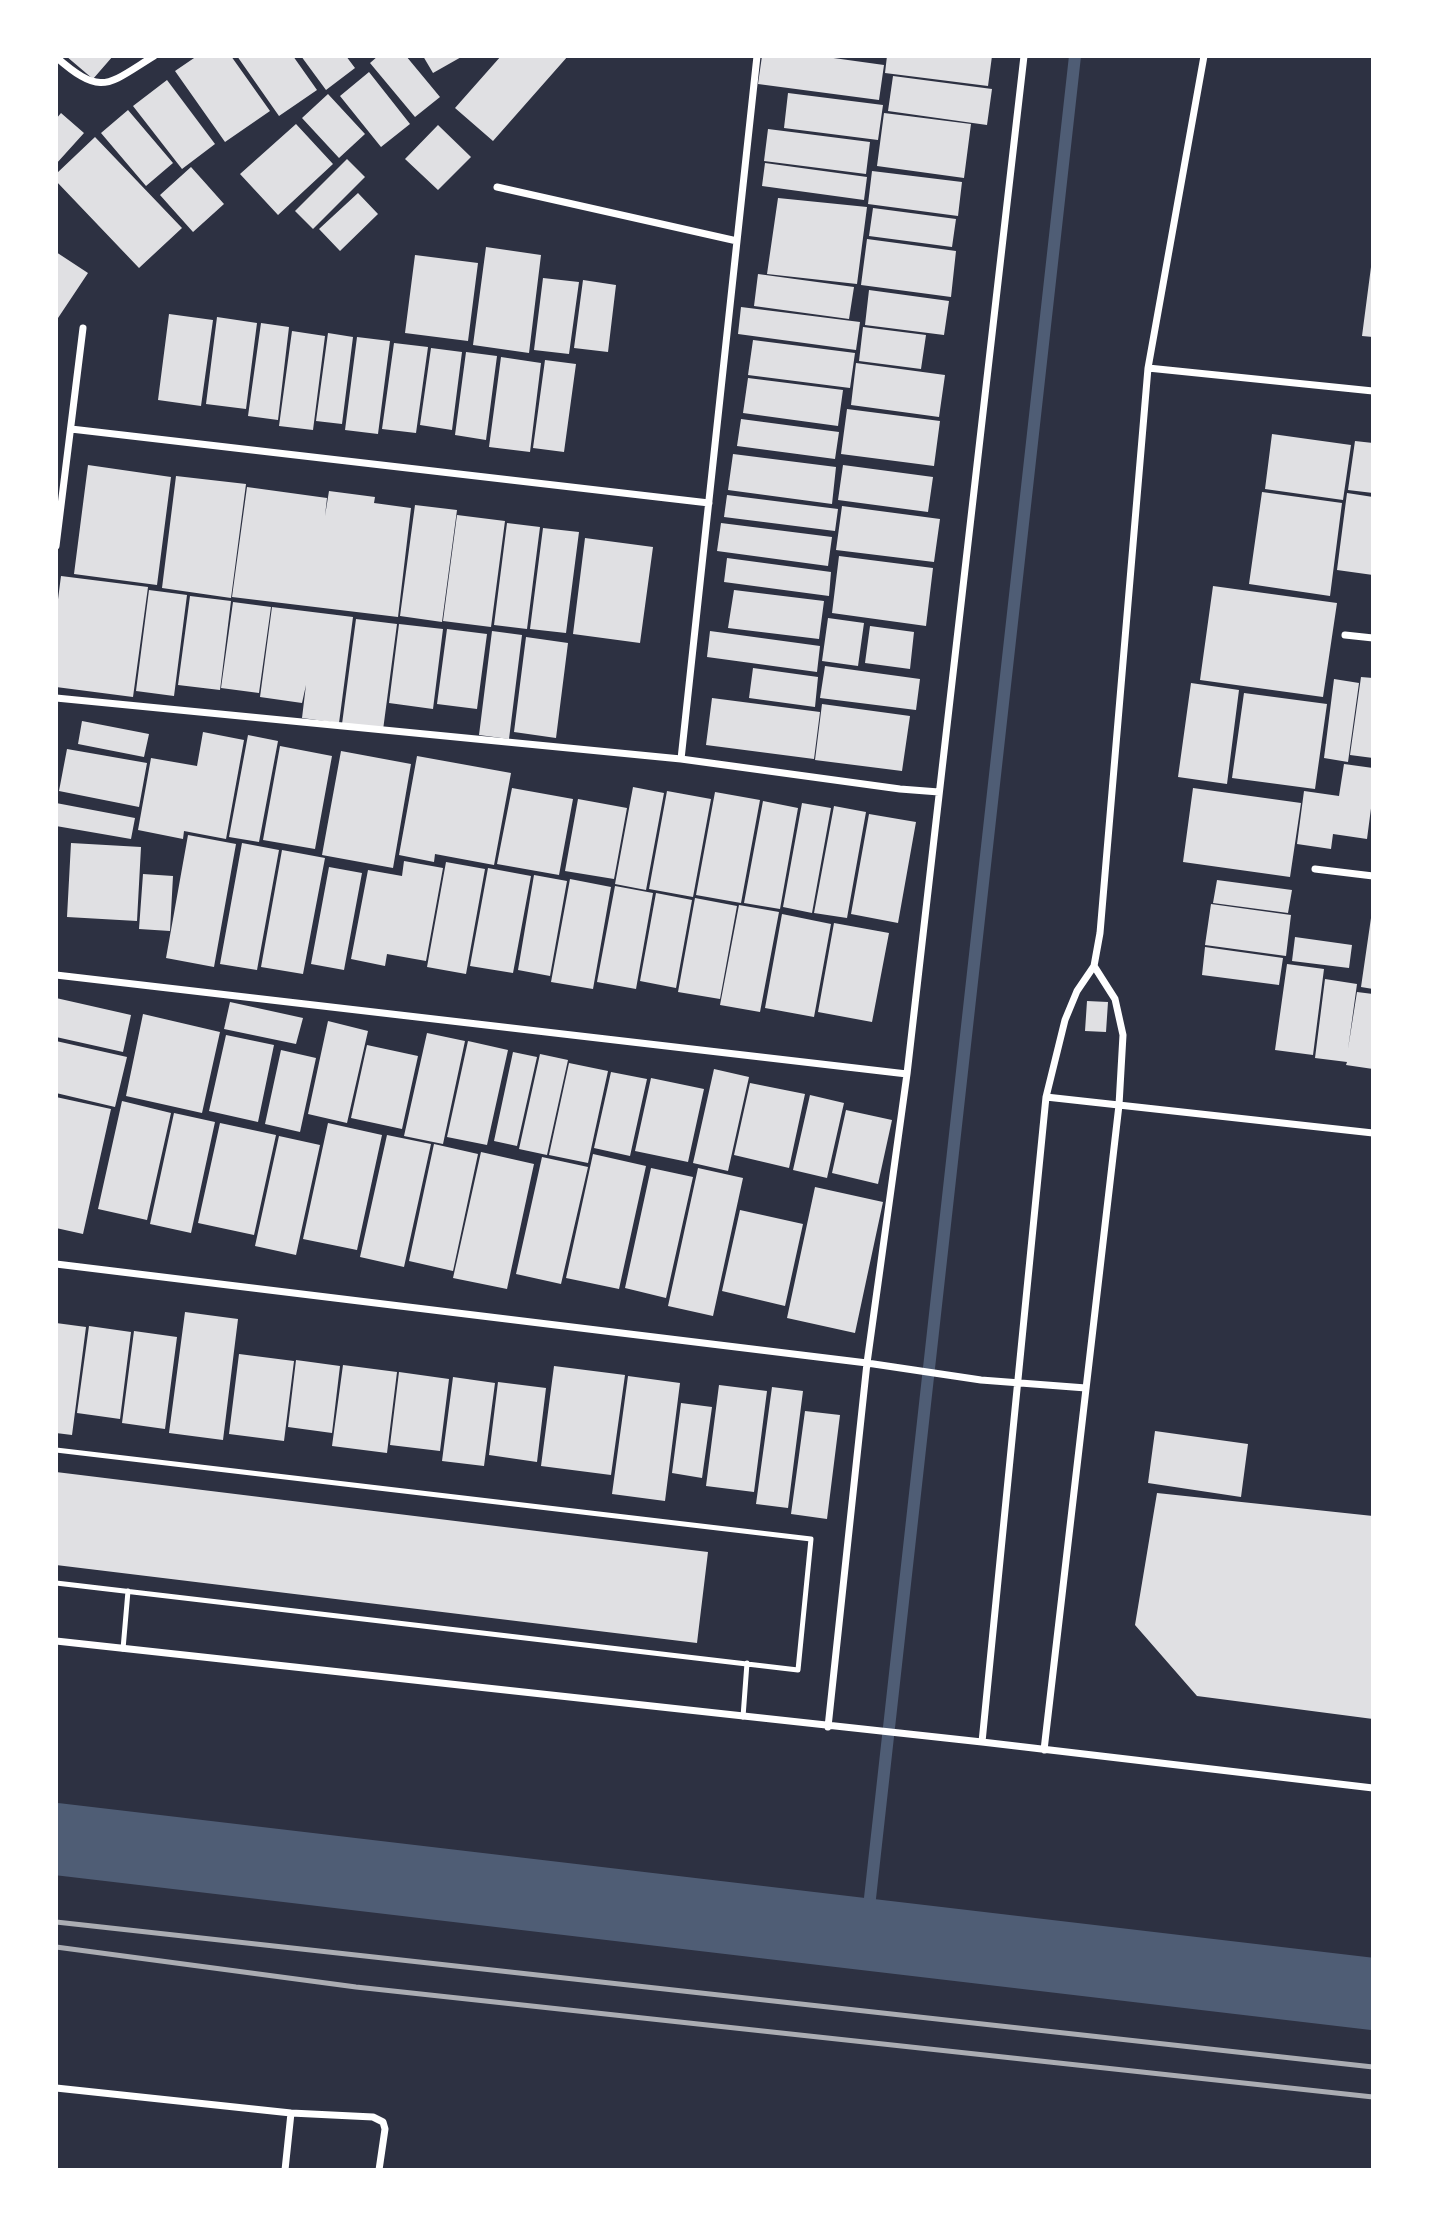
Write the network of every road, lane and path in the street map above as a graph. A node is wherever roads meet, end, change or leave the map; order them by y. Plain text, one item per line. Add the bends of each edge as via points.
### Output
1 (155, 56) edge
2 (757, 56) edge
3 (1024, 56) edge
4 (1204, 56) edge
5 (56, 57) edge
6 (497, 187) dead end
7 (737, 241) junction
8 (83, 328) dead end
9 (1148, 368) junction
10 (1373, 391) edge
11 (71, 429) junction
12 (709, 503) junction
13 (56, 546) edge
14 (1345, 635) dead end
15 (1373, 638) edge
16 (56, 698) edge
17 (681, 759) junction
18 (939, 792) junction
19 (1315, 869) dead end
20 (1373, 876) edge
21 (1094, 966) junction
22 (56, 975) edge
23 (907, 1074) junction
24 (1046, 1097) junction
25 (1119, 1105) junction
26 (1373, 1133) edge
27 (56, 1264) edge
28 (870, 1364) junction
29 (1018, 1381) junction
30 (1086, 1388) junction
31 (56, 1450) edge
32 (56, 1583) edge
33 (128, 1591) junction
34 (56, 1641) edge
35 (123, 1649) junction
36 (747, 1663) junction
37 (743, 1717) junction
38 (828, 1727) junction
39 (982, 1742) junction
40 (1044, 1750) junction
41 (1373, 1788) edge
42 (56, 2088) edge
43 (291, 2113) junction
44 (285, 2170) edge
45 (379, 2170) edge

1 - 5 street via 115,80 101,83 78,77
2 - 7 street
3 - 18 street
4 - 9 street
6 - 7 street
7 - 12 street
8 - 11 street
9 - 10 street
9 - 21 street
11 - 12 street
11 - 13 street
12 - 17 street
14 - 15 street
16 - 17 street
17 - 18 street
18 - 23 street
19 - 20 street
21 - 24 street via 1065,1020
21 - 25 street via 1115,999 1123,1035
22 - 23 street
23 - 28 street
24 - 25 street
24 - 29 street
25 - 26 street
25 - 30 street
27 - 28 street
28 - 29 street
28 - 38 street
29 - 30 street
29 - 39 street
30 - 40 street
31 - 36 lane via 811,1539 798,1670
32 - 33 lane
33 - 35 lane
33 - 36 lane
34 - 35 street
35 - 37 street
36 - 37 lane
37 - 38 street
38 - 39 street
39 - 40 street
40 - 41 street
42 - 43 street
43 - 44 street
43 - 45 street via 379,2119 385,2129

